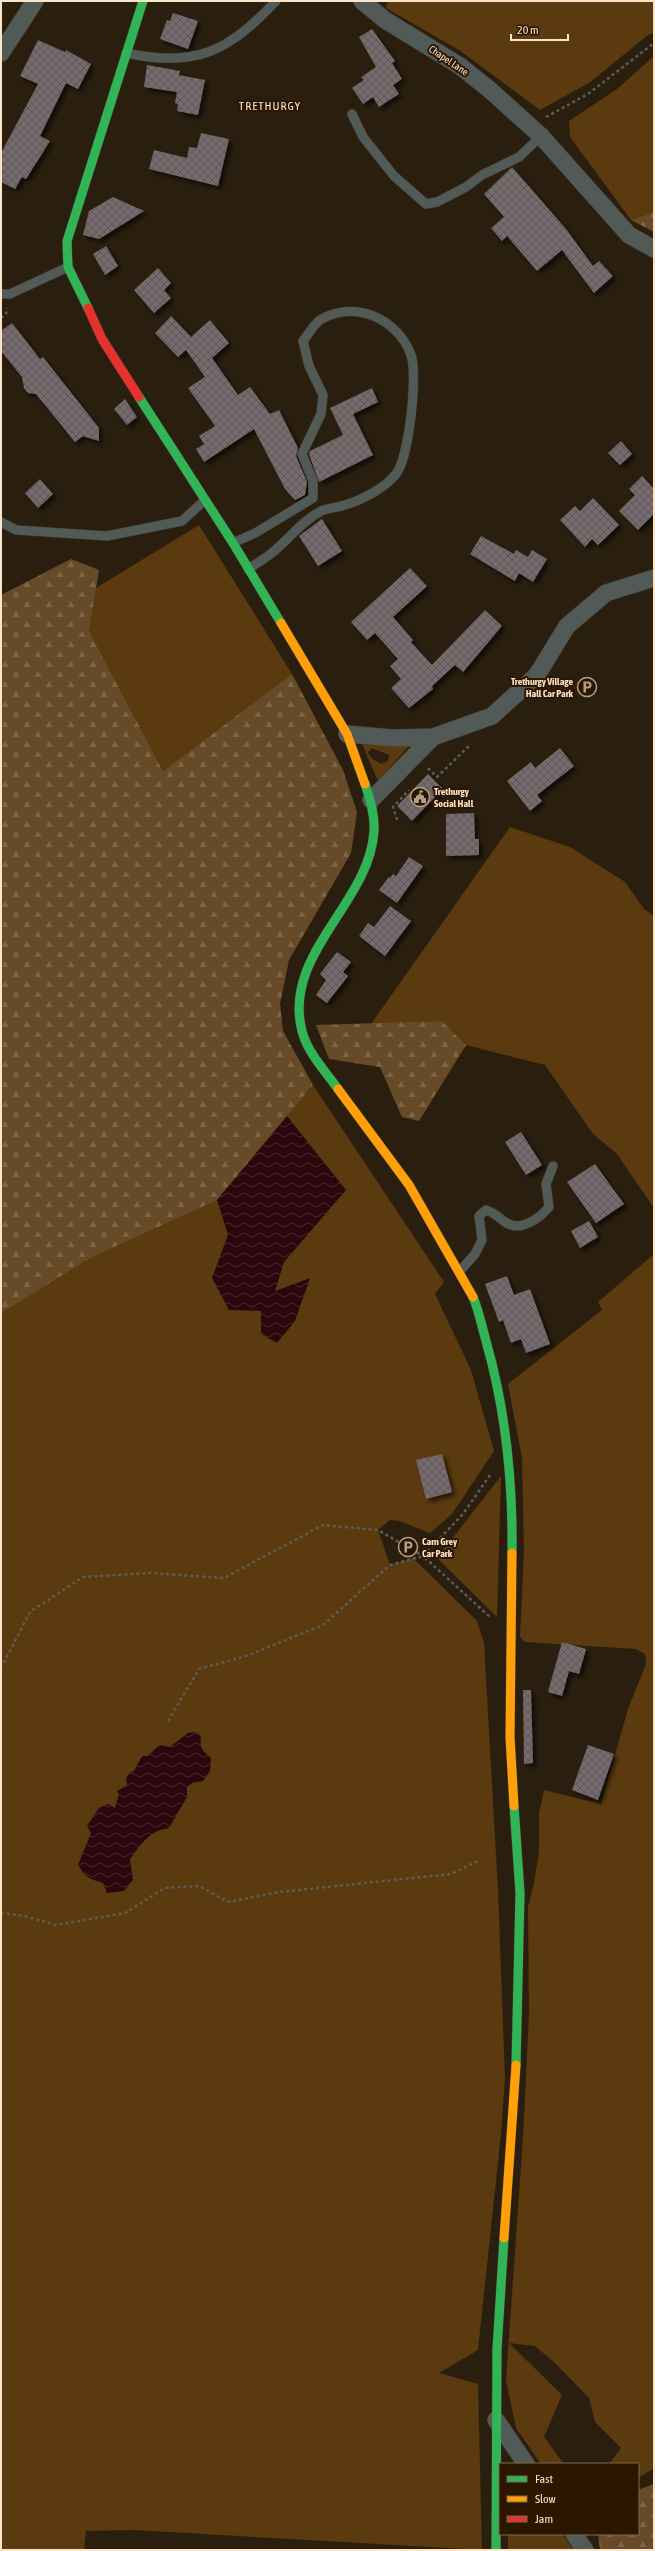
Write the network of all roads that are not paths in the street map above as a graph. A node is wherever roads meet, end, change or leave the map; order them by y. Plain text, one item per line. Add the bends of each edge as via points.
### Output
1 (35, 1) edge
2 (276, 1) edge
3 (362, 1) edge
4 (136, 3) edge
5 (1, 53) edge
6 (126, 53) junction
7 (352, 114) dead end
8 (535, 131) junction
9 (654, 249) edge
10 (68, 267) junction
11 (1, 294) edge
12 (206, 499) junction
13 (1, 522) edge
14 (233, 543) junction
15 (248, 569) junction
16 (654, 578) edge
17 (347, 734) junction
18 (433, 737) junction
19 (371, 800) junction
20 (553, 1166) dead end
21 (460, 1271) junction
22 (496, 2420) junction
23 (525, 2463) edge
24 (575, 2535) edge
25 (496, 2550) edge
26 (585, 2550) edge

1 - 5 street
2 - 6 lane via 239,35 217,49 197,57 152,59
3 - 8 street, Chapel Lane via 385,20 460,66
4 - 6 street
6 - 10 street via 67,241
7 - 8 lane via 363,137 394,176 426,204 437,202 466,188 482,175 519,157
8 - 9 street, Chapel Lane via 629,235
10 - 11 lane via 10,294
10 - 12 street via 102,339
12 - 13 lane via 182,521 107,536 16,530
12 - 14 street
14 - 15 street
14 - 15 lane via 257,532 313,498 312,481 302,454 321,414 323,395 309,366 303,341 319,320 343,312 367,313 385,320 400,335 412,356 409,436 397,473 376,490 346,505 322,511 293,530 273,552
15 - 17 street
16 - 18 street via 606,593 567,626 536,675 492,716
17 - 18 street via 393,738
17 - 19 street
18 - 19 street
19 - 21 street via 374,831 366,863 306,971 299,990 298,1008 302,1032 316,1059 409,1185
20 - 21 lane via 546,1184 549,1207 544,1213 536,1219 514,1227 505,1223 494,1212 486,1210 479,1216 482,1240 475,1254
21 - 22 street via 474,1299 496,1376 509,1450 513,1505 510,1737 519,1908 516,2058 497,2349
22 - 23 street
22 - 25 street
24 - 26 street

